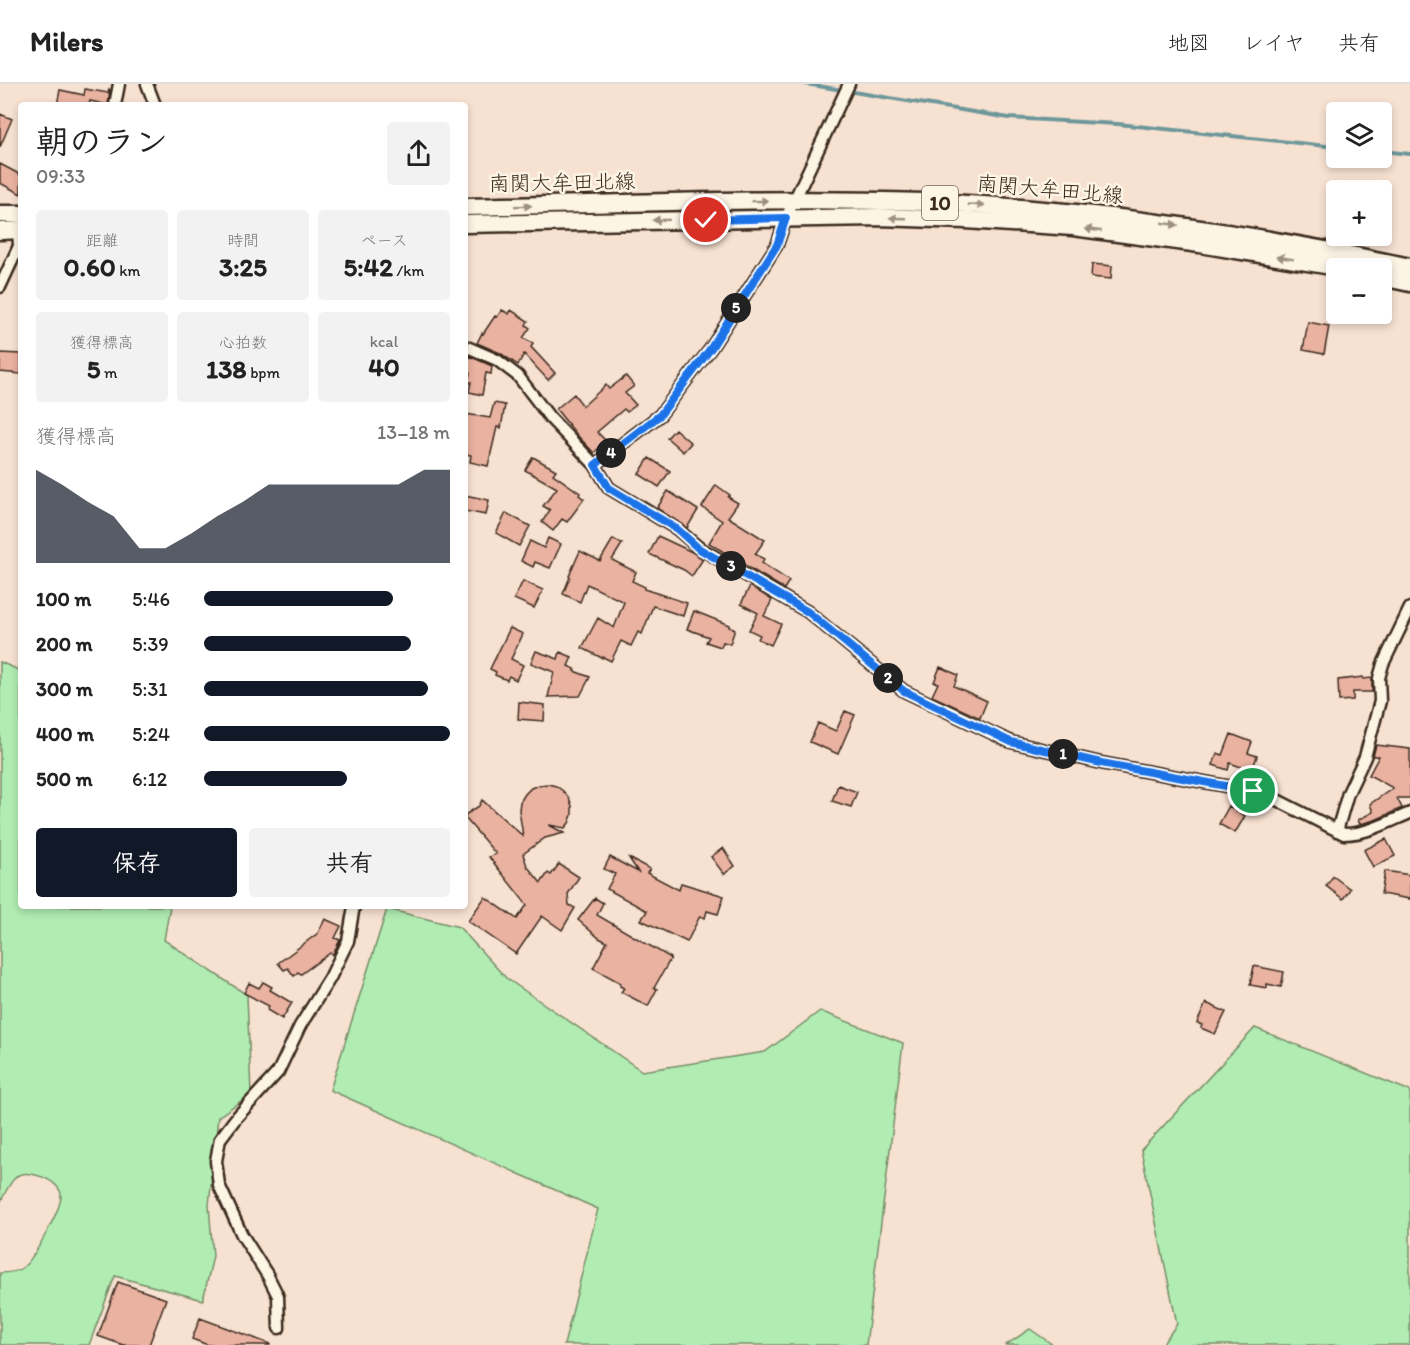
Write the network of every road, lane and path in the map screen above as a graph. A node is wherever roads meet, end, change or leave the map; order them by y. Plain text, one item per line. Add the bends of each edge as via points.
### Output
1 (119, 84) edge
2 (147, 84) edge
3 (849, 84) edge
4 (116, 102) edge
5 (154, 102) edge
6 (795, 200) junction
7 (468, 207) edge
8 (0, 214) edge
9 (786, 218) junction
10 (468, 224) edge
11 (18, 225) edge
12 (18, 226) edge
13 (0, 231) edge
14 (18, 246) edge
15 (1326, 265) edge
16 (1410, 267) edge
17 (1392, 279) edge
18 (1410, 283) edge
19 (0, 287) edge
20 (468, 347) edge
21 (595, 465) junction
22 (1410, 608) edge
23 (1410, 813) edge
24 (1337, 831) junction
25 (353, 909) edge
26 (279, 1328) dead end

1 - 4 street
2 - 5 street
3 - 6 street
7 -> 6 main road, 南関大牟田北線 / 10
6 - 9 street
6 -> 16 main road, 南関大牟田北線 / 10 via 1018,207 1231,232
8 - 11 main road
9 -> 10 main road, 南関大牟田北線 / 10
15 -> 9 main road, 南関大牟田北線 / 10 via 1073,227 879,217
9 - 21 street via 777,245 717,339 660,415
12 - 13 main road
14 - 19 street
17 - 18 main road
20 - 21 street via 497,360 518,376 550,418
21 - 24 street via 609,488 677,529 698,548 808,612 904,691 1011,742 1253,791
22 - 24 street via 1383,664 1380,702 1365,757 1348,793
23 - 24 street via 1356,834
25 - 26 street via 348,941 330,978 300,1026 278,1072 220,1139 216,1161 219,1185 242,1235 278,1296

